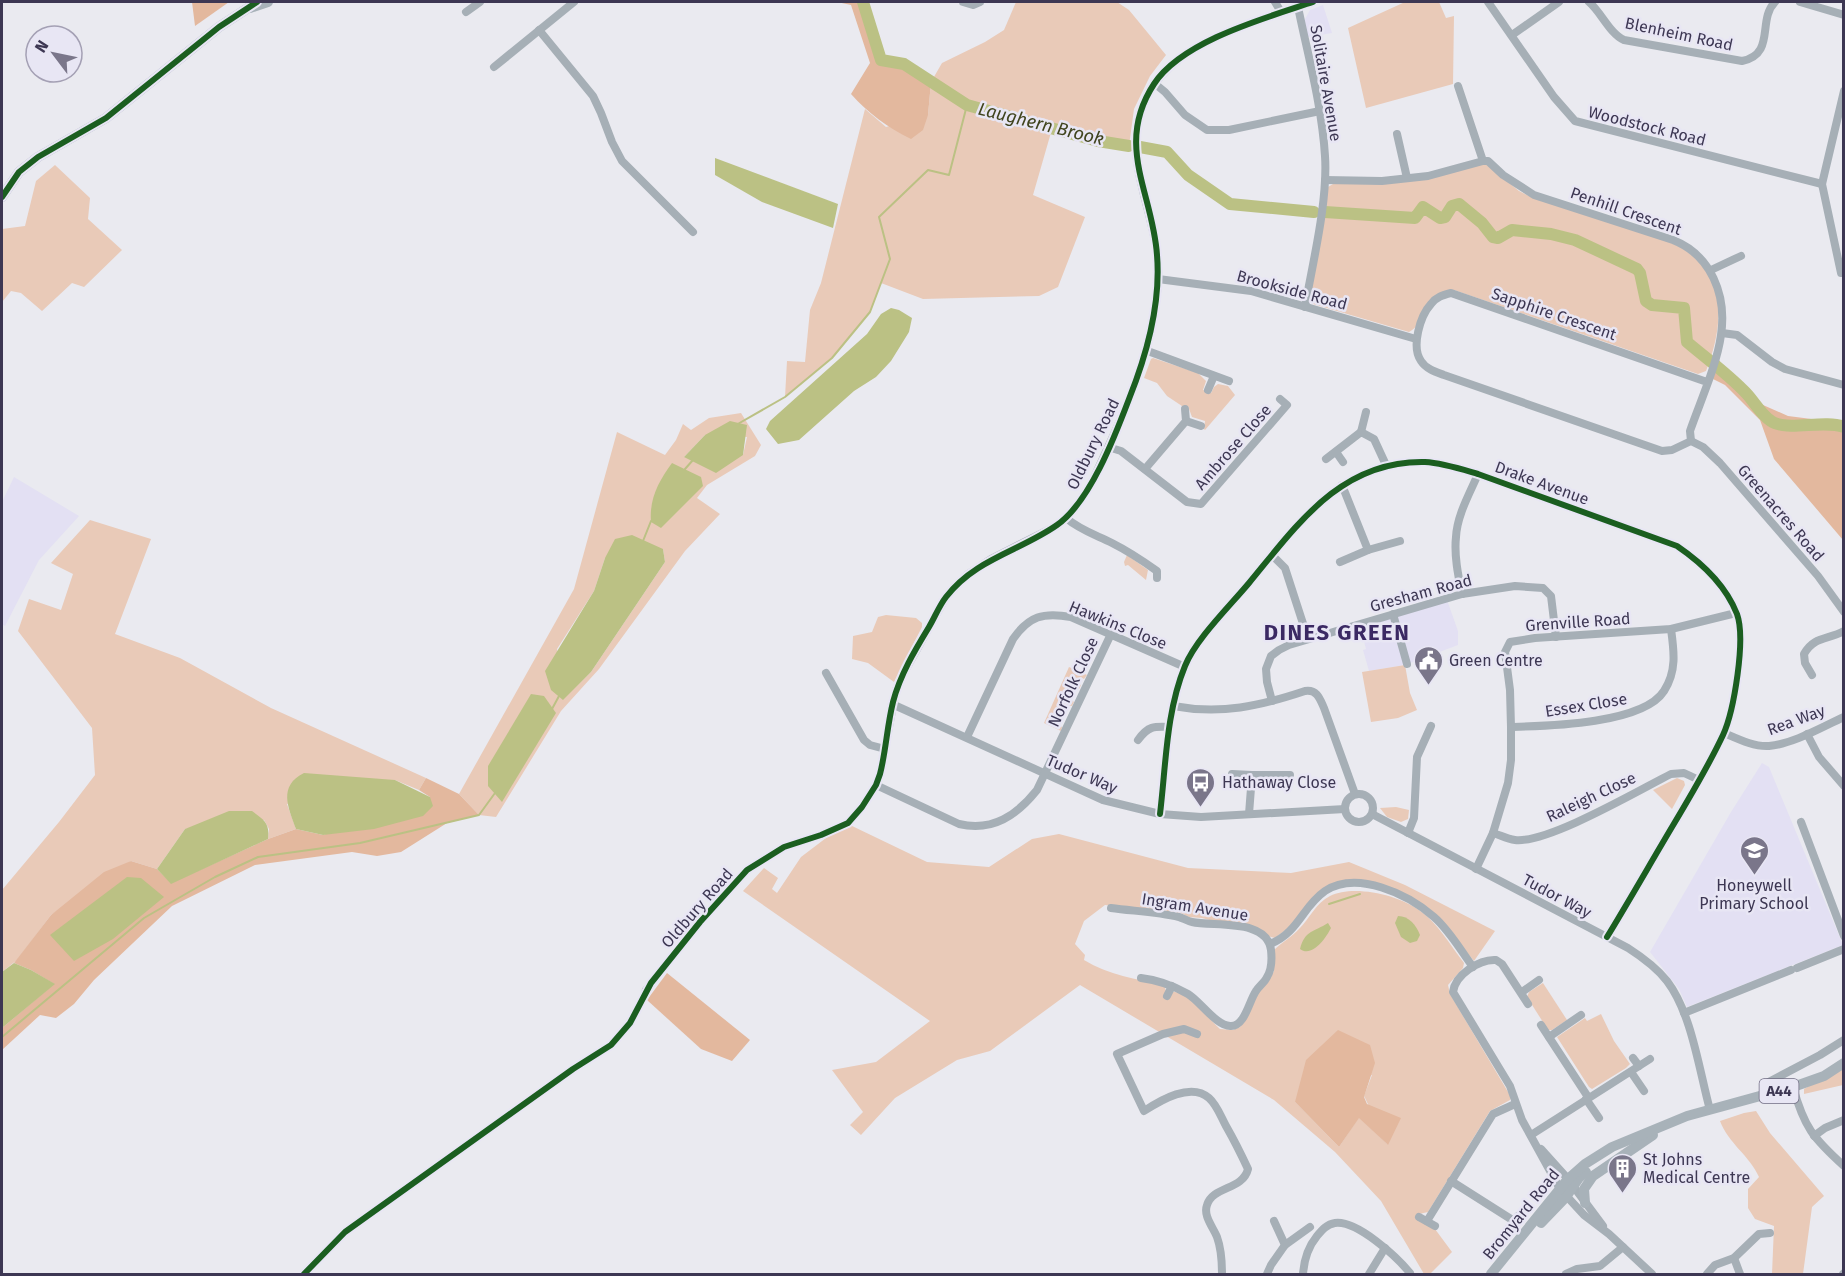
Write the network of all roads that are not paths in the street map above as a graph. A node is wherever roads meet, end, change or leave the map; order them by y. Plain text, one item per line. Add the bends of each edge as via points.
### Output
1 (257, 2) edge
2 (268, 2) edge
3 (480, 2) edge
4 (574, 2) edge
5 (963, 2) edge
6 (980, 2) edge
7 (1275, 2) edge
8 (1313, 2) edge
9 (1488, 2) edge
10 (1559, 2) edge
11 (1589, 2) edge
12 (1775, 2) edge
13 (1800, 2) edge
14 (1298, 7) junction
15 (247, 9) junction
16 (466, 12) dead end
17 (1281, 12) junction
18 (1844, 15) edge
19 (538, 30) junction
20 (1512, 35) junction
21 (494, 67) dead end
22 (1154, 83) junction
23 (1458, 87) dead end
24 (1844, 91) edge
25 (1320, 111) junction
26 (1397, 134) dead end
27 (1483, 161) junction
28 (1407, 178) junction
29 (1325, 180) junction
30 (1822, 184) junction
31 (2, 197) edge
32 (693, 232) dead end
33 (1741, 256) dead end
34 (1710, 270) junction
35 (1841, 273) dead end
36 (1158, 279) junction
37 (1305, 307) junction
38 (1722, 333) junction
39 (1416, 339) junction
40 (1145, 350) junction
41 (1215, 376) junction
42 (1228, 381) dead end
43 (1707, 382) junction
44 (1844, 385) edge
45 (1208, 390) dead end
46 (1280, 399) dead end
47 (1287, 405) junction
48 (1185, 409) dead end
49 (1296, 412) dead end
50 (1366, 412) dead end
51 (1186, 422) junction
52 (1201, 426) dead end
53 (1361, 432) junction
54 (1691, 441) junction
55 (1108, 447) junction
56 (1336, 452) junction
57 (1326, 459) dead end
58 (1343, 462) dead end
59 (1386, 465) junction
60 (1145, 469) junction
61 (1478, 474) junction
62 (1342, 485) junction
63 (1066, 518) junction
64 (1400, 541) dead end
65 (1368, 550) junction
66 (1272, 555) junction
67 (1340, 562) dead end
68 (1157, 578) dead end
69 (1462, 594) junction
70 (1844, 612) edge
71 (1736, 613) junction
72 (1393, 614) junction
73 (1671, 629) junction
74 (1844, 631) edge
75 (1111, 634) junction
76 (1556, 637) junction
77 (1308, 639) junction
78 (1407, 664) dead end
79 (1185, 667) junction
80 (826, 673) dead end
81 (1812, 675) dead end
82 (1272, 701) junction
83 (892, 704) junction
84 (1173, 706) junction
85 (1844, 717) edge
86 (1431, 726) dead end
87 (1170, 727) junction
88 (1511, 727) junction
89 (1724, 733) junction
90 (1807, 734) junction
91 (967, 737) junction
92 (1138, 740) dead end
93 (885, 749) junction
94 (1045, 774) junction
95 (1232, 774) dead end
96 (1252, 775) junction
97 (1290, 776) dead end
98 (1699, 780) junction
99 (876, 785) junction
100 (1844, 786) edge
101 (1355, 794) junction
102 (1345, 808) junction
103 (1160, 814) junction
104 (1250, 814) junction
105 (1372, 814) junction
106 (1802, 822) dead end
107 (1408, 833) junction
108 (1493, 833) junction
109 (1476, 868) junction
110 (1111, 908) dead end
111 (1844, 936) edge
112 (1607, 937) junction
113 (1270, 944) junction
114 (1844, 949) edge
115 (1473, 968) junction
116 (1141, 978) dead end
117 (1539, 980) dead end
118 (1172, 986) junction
119 (646, 990) dead end
120 (1522, 992) junction
121 (1167, 996) dead end
122 (1528, 1004) dead end
123 (1684, 1013) junction
124 (1581, 1015) dead end
125 (1541, 1025) dead end
126 (1197, 1034) dead end
127 (1549, 1036) junction
128 (1844, 1040) edge
129 (1633, 1058) dead end
130 (1650, 1059) dead end
131 (1844, 1063) edge
132 (1639, 1066) junction
133 (1631, 1072) junction
134 (1793, 1087) junction
135 (1644, 1091) dead end
136 (1764, 1094) junction
137 (1587, 1098) junction
138 (1515, 1104) junction
139 (1710, 1110) junction
140 (1599, 1118) dead end
141 (1676, 1120) junction
142 (1844, 1120) edge
143 (1531, 1135) junction
144 (1814, 1137) junction
145 (1536, 1143) junction
146 (1844, 1166) edge
147 (1451, 1181) junction
148 (1571, 1182) junction
149 (1563, 1193) junction
150 (1586, 1203) junction
151 (1274, 1221) dead end
152 (1435, 1226) dead end
153 (1310, 1227) dead end
154 (1508, 1229) dead end
155 (1770, 1233) dead end
156 (1609, 1234) junction
157 (1285, 1245) junction
158 (1623, 1246) junction
159 (1385, 1248) junction
160 (1734, 1258) junction
161 (1410, 1273) edge
162 (1222, 1275) edge
163 (1267, 1275) edge
164 (1303, 1275) edge
165 (1369, 1275) edge
166 (1491, 1275) edge
167 (1566, 1275) edge
168 (1652, 1275) edge
169 (1707, 1275) edge
170 (1740, 1275) edge

1 - 15 main road
2 - 15 main road
3 - 16 street
4 - 19 street
5 - 6 street
7 - 17 street
8 - 14 street, Oldbury Road
9 - 20 street, Woodstock Road
10 - 20 street
11 - 12 street, Blenheim Road via 1624,40 1742,61 1760,50 1768,13
13 - 18 street
14 - 17 street, Oldbury Road
14 - 25 street, Solitaire Avenue
15 - 31 main road via 106,118 38,157 20,172
17 - 22 street, Oldbury Road via 1185,53
19 - 21 street
19 - 32 street via 593,96 622,161
20 - 30 street, Woodstock Road via 1575,121
22 - 25 street via 1185,115 1207,130 1229,130
22 - 36 street, Oldbury Road via 1142,105 1136,134 1137,164 1155,235
23 - 27 street
24 - 30 street
25 - 29 street, Solitaire Avenue
26 - 28 street
27 - 28 street via 1453,171
27 - 34 street, Penhill Crescent via 1534,195 1681,243
28 - 29 street
29 - 37 street, Solitaire Avenue
30 - 35 street
33 - 34 street
34 - 38 street, Penhill Crescent via 1718,288
36 - 37 street, Brookside Road via 1251,291
36 - 40 street, Oldbury Road
37 - 39 street, Brookside Road
38 - 43 street, Penhill Crescent
38 - 44 street via 1737,335 1785,369
39 - 43 street, Sapphire Crescent via 1432,302 1451,293
39 - 54 street via 1423,364 1444,375 1649,448 1672,450
40 - 41 street
40 - 55 street, Oldbury Road
41 - 42 street
41 - 45 street
43 - 54 street, Penhill Crescent via 1690,431
46 - 47 street, Ambrose Close
47 - 49 street, Ambrose Close
47 - 60 street, Ambrose Close via 1201,504 1187,501
48 - 51 street
50 - 53 street
51 - 52 street
51 - 60 street
53 - 56 street
53 - 59 street via 1374,439
54 - 70 street, Greenacres Road via 1720,463 1818,576
55 - 60 street, Ambrose Close via 1121,451
55 - 63 street, Oldbury Road via 1090,486
56 - 57 street
56 - 58 street
59 - 61 street, Drake Avenue via 1426,462
59 - 62 street, Drake Avenue
61 - 69 street via 1456,536
61 - 71 street, Drake Avenue via 1677,546 1718,583
62 - 65 street
62 - 66 street, Drake Avenue via 1321,500
63 - 68 street via 1076,527 1134,555 1157,571
63 - 83 street, Oldbury Road via 968,574 946,597 901,678
64 - 65 street
65 - 67 street
66 - 77 street via 1285,568
66 - 79 street, Drake Avenue via 1199,643
69 - 72 street, Gresham Road
69 - 76 street, Gresham Road via 1515,586 1544,588 1551,596
71 - 73 street, Grenville Road
71 - 89 street, Drake Avenue via 1741,649
72 - 77 street, Gresham Road
72 - 78 street
73 - 76 street, Grenville Road
73 - 88 street, Essex Close via 1673,670 1664,692 1646,707 1607,718
74 - 81 street via 1808,645 1805,663
75 - 79 street, Hawkins Close
75 - 91 street, Hawkins Close via 1057,614 1041,616 1022,626 1012,639
75 - 94 street, Norfolk Close
76 - 88 street, Grenville Road via 1514,640 1506,648
77 - 82 street, Gresham Road via 1271,656 1265,674
79 - 84 street, Drake Avenue
80 - 93 street via 864,740
82 - 84 street via 1216,711
82 - 101 street via 1310,691 1319,697
83 - 91 street, Tudor Way
83 - 93 street, Oldbury Road
84 - 87 street, Drake Avenue
85 - 90 street, Rea Way
86 - 107 street via 1417,757 1414,818
87 - 92 street via 1146,729
87 - 103 street, Drake Avenue
88 - 108 street, Grenville Road via 1508,783
89 - 90 street, Rea Way via 1769,746
89 - 98 street, Drake Avenue
90 - 100 street via 1819,757
91 - 94 street, Tudor Way
93 - 99 street, Oldbury Road
94 - 99 street, Norfolk Close via 1018,812 986,826 959,824
94 - 103 street, Tudor Way via 1103,800
95 - 96 street
96 - 97 street
96 - 104 street
98 - 108 street, Raleigh Close via 1684,773 1671,774 1550,833 1514,840
98 - 112 street, Drake Avenue
99 - 119 street, Oldbury Road via 848,823 784,847 747,870
101 - 102 street
101 - 105 street, Tudor Way via 1367,796
102 - 104 street, Tudor Way
102 - 105 street via 1347,816 1360,822
103 - 104 street, Tudor Way
105 - 107 street, Tudor Way
106 - 111 street
107 - 109 street, Tudor Way
108 - 109 street, Grenville Road
109 - 112 street, Tudor Way
110 - 113 street, Ingram Avenue via 1192,922 1245,926
112 - 123 street, Tudor Way via 1657,970
113 - 115 street via 1289,934 1325,891 1353,883 1385,889 1420,906 1435,917
113 - 118 street via 1272,958 1267,977 1251,997 1239,1023 1224,1025 1190,995
114 - 123 street
115 - 120 street via 1496,960
115 - 138 street via 1460,977 1453,992 1510,1086
116 - 118 street via 1161,980
117 - 120 street
118 - 121 street
120 - 122 street
123 - 139 street, Tudor Way
124 - 127 street
125 - 127 street
126 - 162 street via 1184,1029 1163,1034 1117,1054 1144,1111 1180,1093 1208,1097 1248,1168 1243,1180 1207,1204 1206,1215 1217,1238
127 - 137 street
128 - 136 street via 1763,1084
129 - 132 street
130 - 132 street
131 - 134 main road, Bromyard Road / A44 via 1824,1076
132 - 133 street
133 - 135 street
133 - 137 street
134 - 136 main road, Bromyard Road / A44
134 - 144 street via 1806,1126
136 - 139 main road, Bromyard Road / A44
137 - 140 street
137 - 143 street
138 - 143 street
138 - 147 street via 1493,1114
139 - 141 main road, Bromyard Road / A44
141 - 148 main road, Bromyard Road / A44 via 1612,1147 1585,1164
141 - 150 main road via 1593,1176 1584,1190
142 - 144 street
143 - 145 street
144 - 146 street
145 - 148 street
145 - 149 street
147 - 152 street via 1423,1219
147 - 154 street via 1516,1219
148 - 149 main road, Bromyard Road / A44
148 - 150 street
149 - 156 street
149 - 166 main road, Bromyard Road / A44
150 - 156 street
151 - 157 street
153 - 157 street
155 - 160 street via 1759,1234
156 - 158 street
157 - 163 street
158 - 167 street via 1600,1266
158 - 168 street
159 - 161 street
159 - 164 street via 1356,1228 1335,1223 1324,1228 1311,1244
159 - 165 street
160 - 169 street via 1715,1265
160 - 170 street

